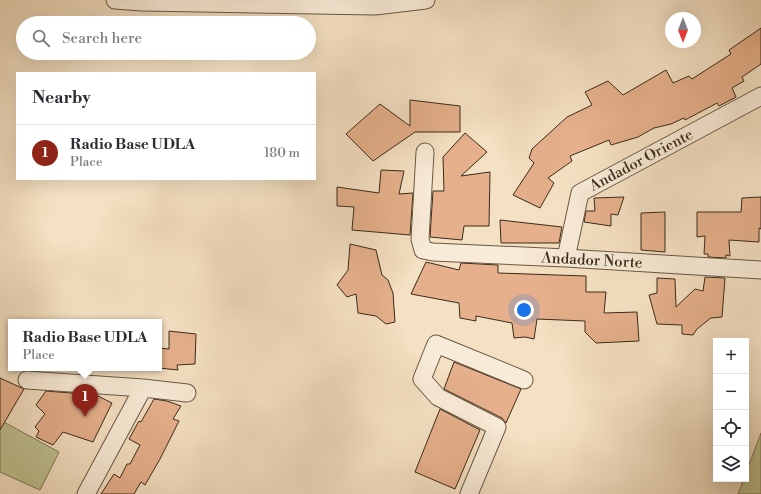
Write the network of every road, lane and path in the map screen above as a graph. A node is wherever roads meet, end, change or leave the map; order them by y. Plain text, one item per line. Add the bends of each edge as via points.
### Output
1 (115, 0) edge
2 (426, 0) edge
3 (761, 96) edge
4 (425, 152) dead end
5 (566, 258) junction
6 (761, 270) edge
7 (27, 380) dead end
8 (524, 380) dead end
9 (143, 388) junction
10 (187, 393) dead end
11 (86, 494) edge
12 (469, 494) edge

1 - 2 street via 375,6
3 - 5 street, Andador Oriente via 580,193
4 - 5 street, Andador Norte via 420,239 423,250
5 - 6 street, Andador Norte
7 - 9 street
8 - 12 street via 436,344 422,379 438,397 497,427
9 - 10 street
9 - 11 street

